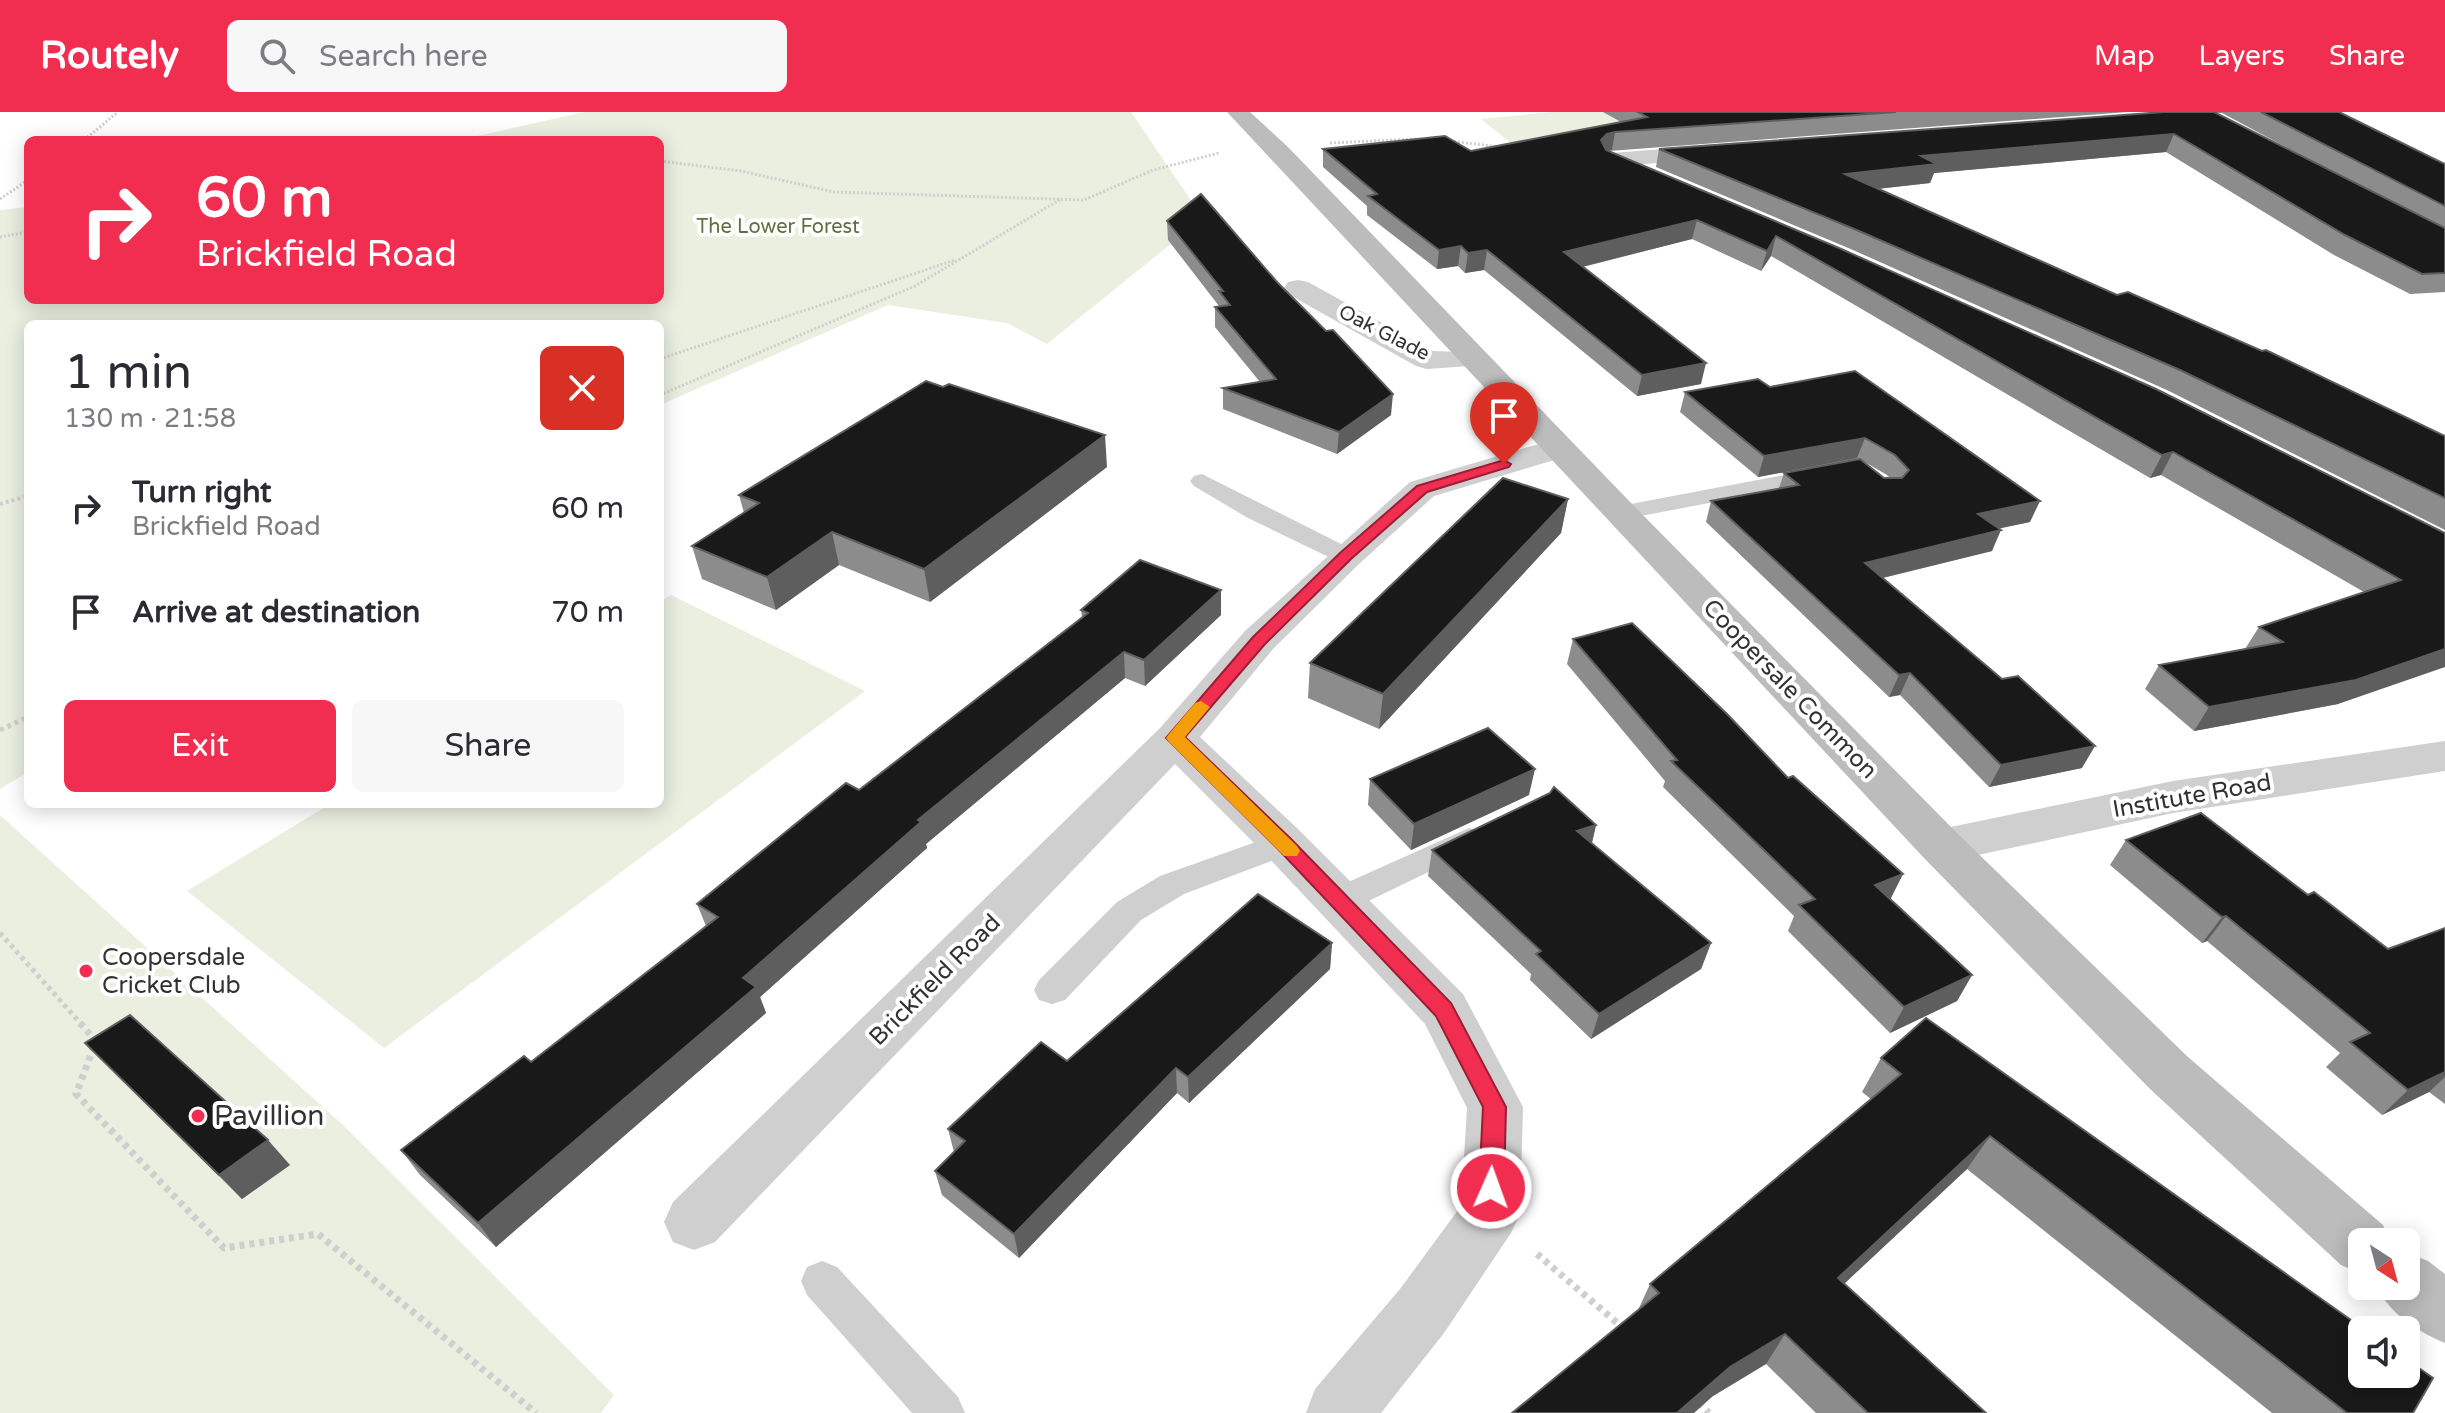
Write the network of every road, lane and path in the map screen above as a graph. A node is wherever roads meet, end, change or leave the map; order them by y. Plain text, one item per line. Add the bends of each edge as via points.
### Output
1 (118, 112) edge
2 (1239, 112) edge
3 (1250, 112) edge
4 (89, 136) edge
5 (1429, 139) edge
6 (1443, 140) edge
7 (1512, 148) edge
8 (1735, 150) edge
9 (1279, 151) junction
10 (664, 161) edge
11 (24, 183) edge
12 (1670, 185) edge
13 (0, 199) edge
14 (1062, 199) junction
15 (24, 233) edge
16 (0, 237) edge
17 (966, 256) junction
18 (1298, 288) dead end
19 (664, 358) edge
20 (1474, 359) junction
21 (664, 393) edge
22 (1559, 448) junction
23 (1843, 470) edge
24 (1202, 481) dead end
25 (24, 497) edge
26 (0, 504) edge
27 (1620, 513) junction
28 (1346, 556) junction
29 (24, 719) edge
30 (0, 730) edge
31 (1175, 738) junction
32 (2445, 756) edge
33 (1490, 828) edge
34 (1284, 844) junction
35 (1941, 846) junction
36 (1338, 901) junction
37 (0, 933) edge
38 (1052, 990) dead end
39 (1490, 1214) junction
40 (694, 1222) dead end
41 (2348, 1233) edge
42 (822, 1281) dead end
43 (2420, 1293) edge
44 (2445, 1312) edge
45 (1629, 1333) edge
46 (1689, 1393) edge
47 (536, 1413) edge
48 (942, 1413) edge
49 (1339, 1413) edge
50 (1709, 1413) edge

1 - 4 path
2 - 3 lane
2 - 9 street, Coopersale Common
5 - 9 path via 1339,142
6 - 7 path
8 - 12 street via 1612,160
9 - 14 path via 1248,146 1153,170 1084,200
9 - 20 street, Coopersale Common
10 - 14 path via 741,171 834,192
11 - 13 path
14 - 17 path
15 - 16 path
17 - 19 path
17 - 21 path via 915,286
18 - 20 street, Oak Glade via 1427,360
20 - 22 street, Coopersale Common
22 - 27 street, Coopersale Common
22 - 28 street, Brickfield Road via 1422,489
23 - 27 lane
24 - 28 lane
25 - 26 path
27 - 35 street, Coopersale Common
28 - 31 street, Brickfield Road via 1259,640
29 - 30 path
31 - 34 street
31 - 40 street, Brickfield Road
32 - 35 street, Institute Road via 2173,797
33 - 36 lane
34 - 36 street
34 - 38 lane via 1172,885 1129,911
35 - 41 street, Coopersale Common via 2169,1073
36 - 39 street via 1444,1009 1495,1107
37 - 47 path via 96,1041 76,1094 224,1248 318,1234
39 - 45 path
39 - 49 street via 1422,1311
42 - 48 lane
43 - 44 street
46 - 50 path

